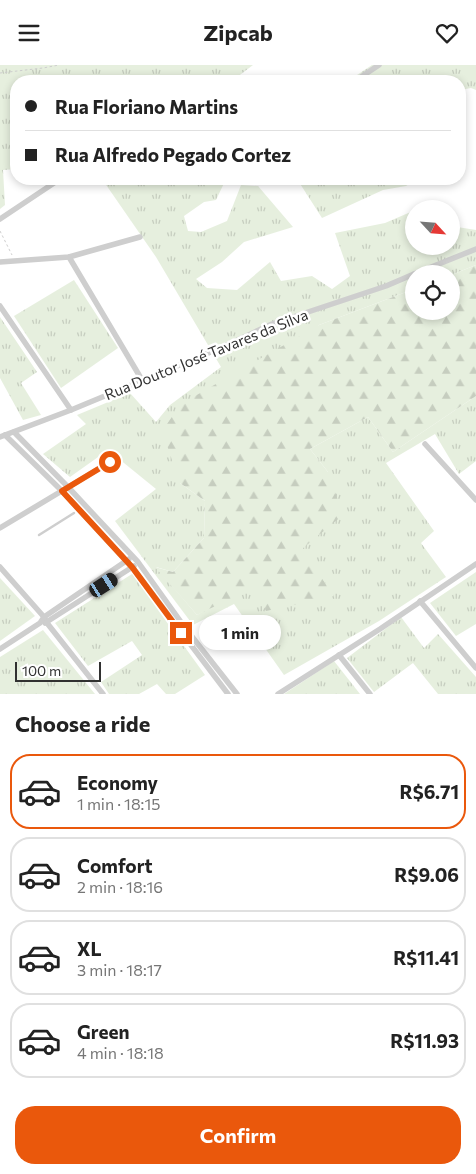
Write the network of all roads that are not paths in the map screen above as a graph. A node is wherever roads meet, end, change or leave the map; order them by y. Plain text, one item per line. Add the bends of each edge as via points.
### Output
1 (379, 65) edge
2 (363, 75) edge
3 (51, 185) edge
4 (0, 219) edge
5 (140, 237) dead end
6 (476, 249) edge
7 (69, 257) junction
8 (0, 262) edge
9 (436, 265) edge
10 (405, 278) edge
11 (0, 306) edge
12 (142, 380) junction
13 (71, 410) junction
14 (14, 432) junction
15 (2, 436) edge
16 (425, 444) dead end
17 (110, 462) dead end
18 (68, 487) junction
19 (62, 491) junction
20 (476, 499) edge
21 (77, 511) junction
22 (0, 528) edge
23 (39, 535) dead end
24 (132, 556) junction
25 (127, 561) junction
26 (138, 562) junction
27 (476, 564) edge
28 (0, 567) edge
29 (132, 567) junction
30 (420, 601) junction
31 (44, 621) junction
32 (184, 631) junction
33 (0, 649) edge
34 (339, 655) junction
35 (476, 668) edge
36 (103, 694) edge
37 (228, 694) edge
38 (237, 694) edge
39 (278, 694) edge
40 (370, 694) edge

1 - 2 street
3 - 4 street
5 - 7 street
6 - 9 street, Rua Doutor José Tavares da Silva
7 - 8 street
7 - 12 street
10 - 12 street, Rua Doutor José Tavares da Silva via 272,324
11 - 13 street
12 - 13 street, Rua Doutor José Tavares da Silva
13 - 14 street, Rua Doutor José Tavares da Silva
14 - 15 street, Rua Doutor José Tavares da Silva
14 - 18 street
15 - 19 street
16 - 20 street
17 - 18 street
18 - 19 street
18 - 24 street
19 - 21 street
19 - 22 street
21 - 23 lane
21 - 25 street
24 - 25 street
24 - 26 street
25 - 29 street
25 - 31 street
26 - 29 street
26 - 32 street
27 - 30 street
28 - 31 street
29 - 31 street
29 - 32 street
30 - 34 street
30 - 35 street
31 - 33 street
31 - 36 street
32 - 37 street
32 - 38 street
34 - 39 street
34 - 40 street

